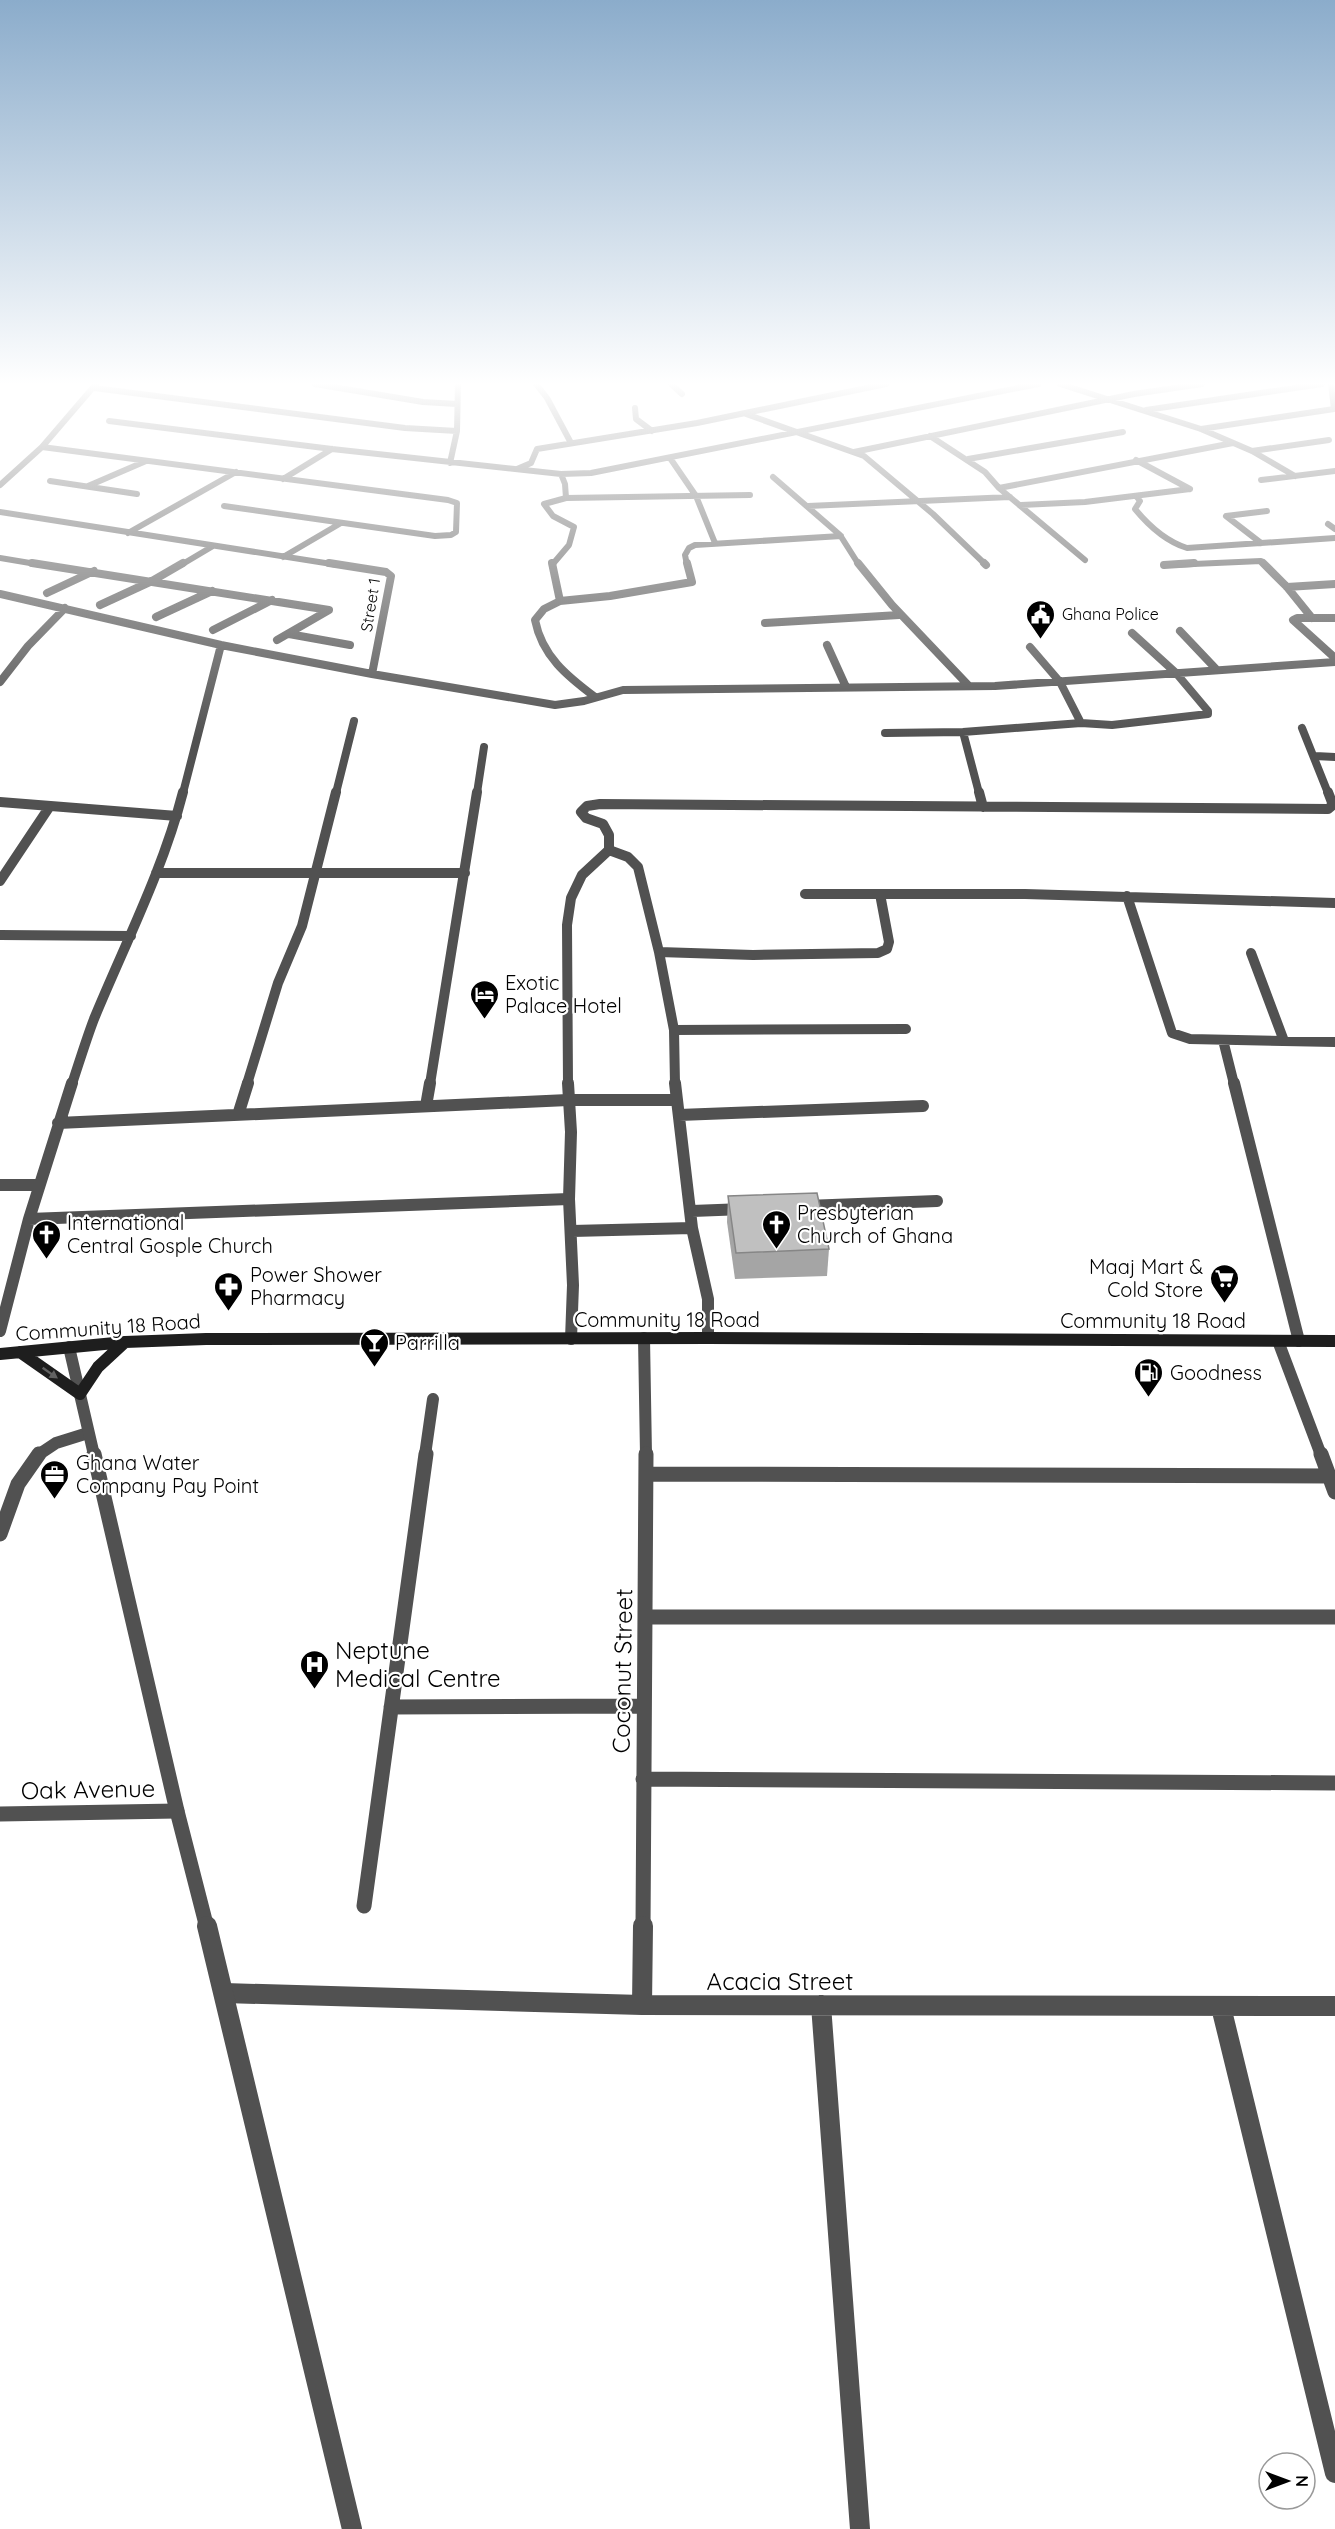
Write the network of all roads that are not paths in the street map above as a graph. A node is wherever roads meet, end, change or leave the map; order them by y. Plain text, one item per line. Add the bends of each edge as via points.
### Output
1 (183, 502) edge
2 (454, 502) edge
3 (551, 502) edge
4 (698, 502) edge
5 (802, 502) edge
6 (879, 502) edge
7 (918, 502) edge
8 (1017, 502) edge
9 (1085, 502) edge
10 (1140, 502) edge
11 (1021, 505) junction
12 (224, 506) dead end
13 (808, 506) junction
14 (1267, 511) dead end
15 (0, 512) edge
16 (341, 523) junction
17 (1328, 524) dead end
18 (1335, 529) edge
19 (128, 533) junction
20 (841, 536) junction
21 (1335, 538) edge
22 (715, 543) junction
23 (1261, 543) junction
24 (213, 546) junction
25 (283, 557) junction
26 (0, 558) edge
27 (1085, 560) dead end
28 (986, 565) dead end
29 (1164, 565) dead end
30 (94, 572) junction
31 (152, 581) junction
32 (1335, 584) edge
33 (1287, 587) junction
34 (213, 590) junction
35 (47, 593) dead end
36 (0, 594) edge
37 (272, 600) junction
38 (560, 601) junction
39 (100, 605) dead end
40 (64, 608) junction
41 (899, 615) junction
42 (156, 617) dead end
43 (1312, 618) junction
44 (1335, 618) edge
45 (765, 623) dead end
46 (213, 630) dead end
47 (1180, 631) dead end
48 (1132, 633) dead end
49 (289, 634) junction
50 (277, 640) dead end
51 (221, 645) junction
52 (350, 645) dead end
53 (827, 645) dead end
54 (1030, 647) dead end
55 (1335, 660) edge
56 (1216, 669) junction
57 (1176, 673) junction
58 (372, 674) junction
59 (0, 682) edge
60 (1060, 682) junction
61 (969, 686) junction
62 (846, 687) junction
63 (594, 697) junction
64 (354, 721) dead end
65 (1081, 723) junction
66 (1302, 728) dead end
67 (963, 732) junction
68 (885, 733) dead end
69 (484, 747) dead end
70 (1315, 756) junction
71 (1335, 757) edge
72 (0, 802) edge
73 (50, 806) junction
74 (983, 807) junction
75 (177, 816) junction
76 (609, 850) junction
77 (316, 872) junction
78 (156, 873) junction
79 (465, 873) junction
80 (0, 881) edge
81 (805, 894) dead end
82 (880, 894) junction
83 (1127, 897) junction
84 (1335, 903) edge
85 (0, 935) edge
86 (131, 936) junction
87 (659, 952) junction
88 (1251, 953) dead end
89 (906, 1029) dead end
90 (674, 1030) junction
91 (1222, 1040) junction
92 (1284, 1041) junction
93 (1335, 1042) edge
94 (568, 1100) junction
95 (675, 1100) junction
96 (426, 1106) junction
97 (923, 1106) dead end
98 (238, 1114) junction
99 (679, 1115) junction
100 (58, 1124) junction
101 (0, 1185) edge
102 (39, 1185) junction
103 (569, 1199) junction
104 (937, 1201) dead end
105 (797, 1207) edge
106 (762, 1208) edge
107 (692, 1211) junction
108 (29, 1219) junction
109 (692, 1228) junction
110 (572, 1232) junction
111 (4, 1292) edge
112 (0, 1331) edge
113 (644, 1338) junction
114 (708, 1338) junction
115 (570, 1339) junction
116 (1278, 1341) junction
117 (1299, 1341) junction
118 (1335, 1341) edge
119 (125, 1342) junction
120 (69, 1347) junction
121 (20, 1352) junction
122 (0, 1354) edge
123 (80, 1394) junction
124 (433, 1399) dead end
125 (88, 1433) junction
126 (646, 1474) junction
127 (1329, 1476) junction
128 (1335, 1492) edge
129 (0, 1534) edge
130 (645, 1617) junction
131 (1335, 1617) edge
132 (644, 1706) junction
133 (391, 1707) junction
134 (643, 1779) junction
135 (1335, 1783) edge
136 (177, 1811) junction
137 (0, 1814) edge
138 (364, 1906) dead end
139 (224, 1993) junction
140 (642, 2005) junction
141 (821, 2005) junction
142 (1335, 2006) edge
143 (1221, 2007) junction
144 (1335, 2473) edge
145 (352, 2529) edge
146 (860, 2529) edge

1 - 19 street
2 - 16 street via 456,532 447,536
3 - 38 street via 544,504 553,516 574,527 569,545 552,563
4 - 22 street
5 - 13 street
6 - 13 street
7 - 28 street
8 - 11 street
9 - 11 street
10 - 23 street via 1135,509 1143,520 1180,546
11 - 27 street
12 - 16 street
13 - 20 street
14 - 23 street via 1226,516
15 - 19 street, Street 1
16 - 25 street
17 - 18 street
19 - 24 street, Street 1
20 - 22 street
20 - 41 street via 865,574
21 - 23 street
22 - 38 street via 689,548 685,555 692,582
24 - 25 street, Street 1
24 - 31 street
25 - 58 street, Street 1 via 381,571 391,576
26 - 30 street
29 - 33 street via 1257,560
30 - 31 street
30 - 35 street
31 - 34 street
31 - 39 street
32 - 33 street
33 - 43 street
34 - 37 street
34 - 42 street
36 - 40 street
37 - 46 street
37 - 49 street via 329,610
38 - 63 street via 544,609 535,620 536,636 543,651
40 - 51 street
40 - 59 street
41 - 45 street
41 - 61 street
43 - 44 street
43 - 55 street via 1293,620
47 - 56 street
48 - 57 street
49 - 50 street
49 - 52 street
51 - 58 street
51 - 75 street
53 - 62 street
54 - 60 street
55 - 56 street
56 - 57 street
57 - 60 street
57 - 65 street via 1208,714 1122,725
58 - 63 street via 555,705
60 - 61 street
60 - 65 street
61 - 62 street
62 - 63 street via 623,690
64 - 77 street
65 - 67 street
66 - 70 street
67 - 68 street
67 - 74 street
69 - 79 street
70 - 71 street
70 - 74 street via 1332,805 1328,809
72 - 73 street
73 - 75 street
73 - 80 street
74 - 76 street via 586,806 581,812 603,824 609,836
75 - 78 street
76 - 87 street via 628,857 638,867
76 - 94 street via 578,876 570,897
77 - 78 street
77 - 79 street
77 - 98 street via 302,926 278,983
78 - 86 street
79 - 96 street
81 - 82 street
82 - 83 street
82 - 87 street via 889,942 884,952
83 - 84 street
83 - 91 street via 1172,1033 1190,1039
85 - 86 street
86 - 100 street via 94,1020
87 - 90 street
88 - 92 street
89 - 90 street
90 - 95 street
91 - 92 street
91 - 117 street
92 - 93 street
94 - 95 street
94 - 96 street
94 - 103 street via 572,1132
95 - 99 street
96 - 98 street
97 - 99 street
98 - 100 street
99 - 107 street
100 - 102 street
101 - 102 street
102 - 108 street
103 - 108 street
103 - 110 street
104 - 105 street
106 - 107 street
107 - 109 street
108 - 111 street
109 - 110 street
109 - 114 street via 708,1299
110 - 115 street
111 - 112 street
113 - 114 main road, Community 18 Road
113 - 115 main road, Community 18 Road
113 - 126 street, Coconut Street
114 - 116 main road, Community 18 Road
115 - 119 main road, Community 18 Road
116 - 117 main road, Community 18 Road
116 - 127 street
117 - 118 main road, Community 18 Road
119 - 120 main road, Community 18 Road
119 - 123 main road via 98,1367
120 - 121 main road, Community 18 Road
120 - 123 street
121 - 122 main road, Community 18 Road
121 -> 123 main road
123 - 125 street
124 - 133 street
125 - 129 street via 52,1445 33,1459 19,1481
125 - 136 street
126 - 127 street
126 - 130 street, Coconut Street
127 - 128 street
130 - 131 street
130 - 132 street, Coconut Street
132 - 133 street
132 - 134 street, Coconut Street
133 - 138 street
134 - 135 street
134 - 140 street, Coconut Street
136 - 137 street, Oak Avenue
136 - 139 street
139 - 140 street, Acacia Street
139 - 145 street
140 - 141 street, Acacia Street
141 - 143 street, Acacia Street
141 - 146 street
142 - 143 street, Acacia Street
143 - 144 street

